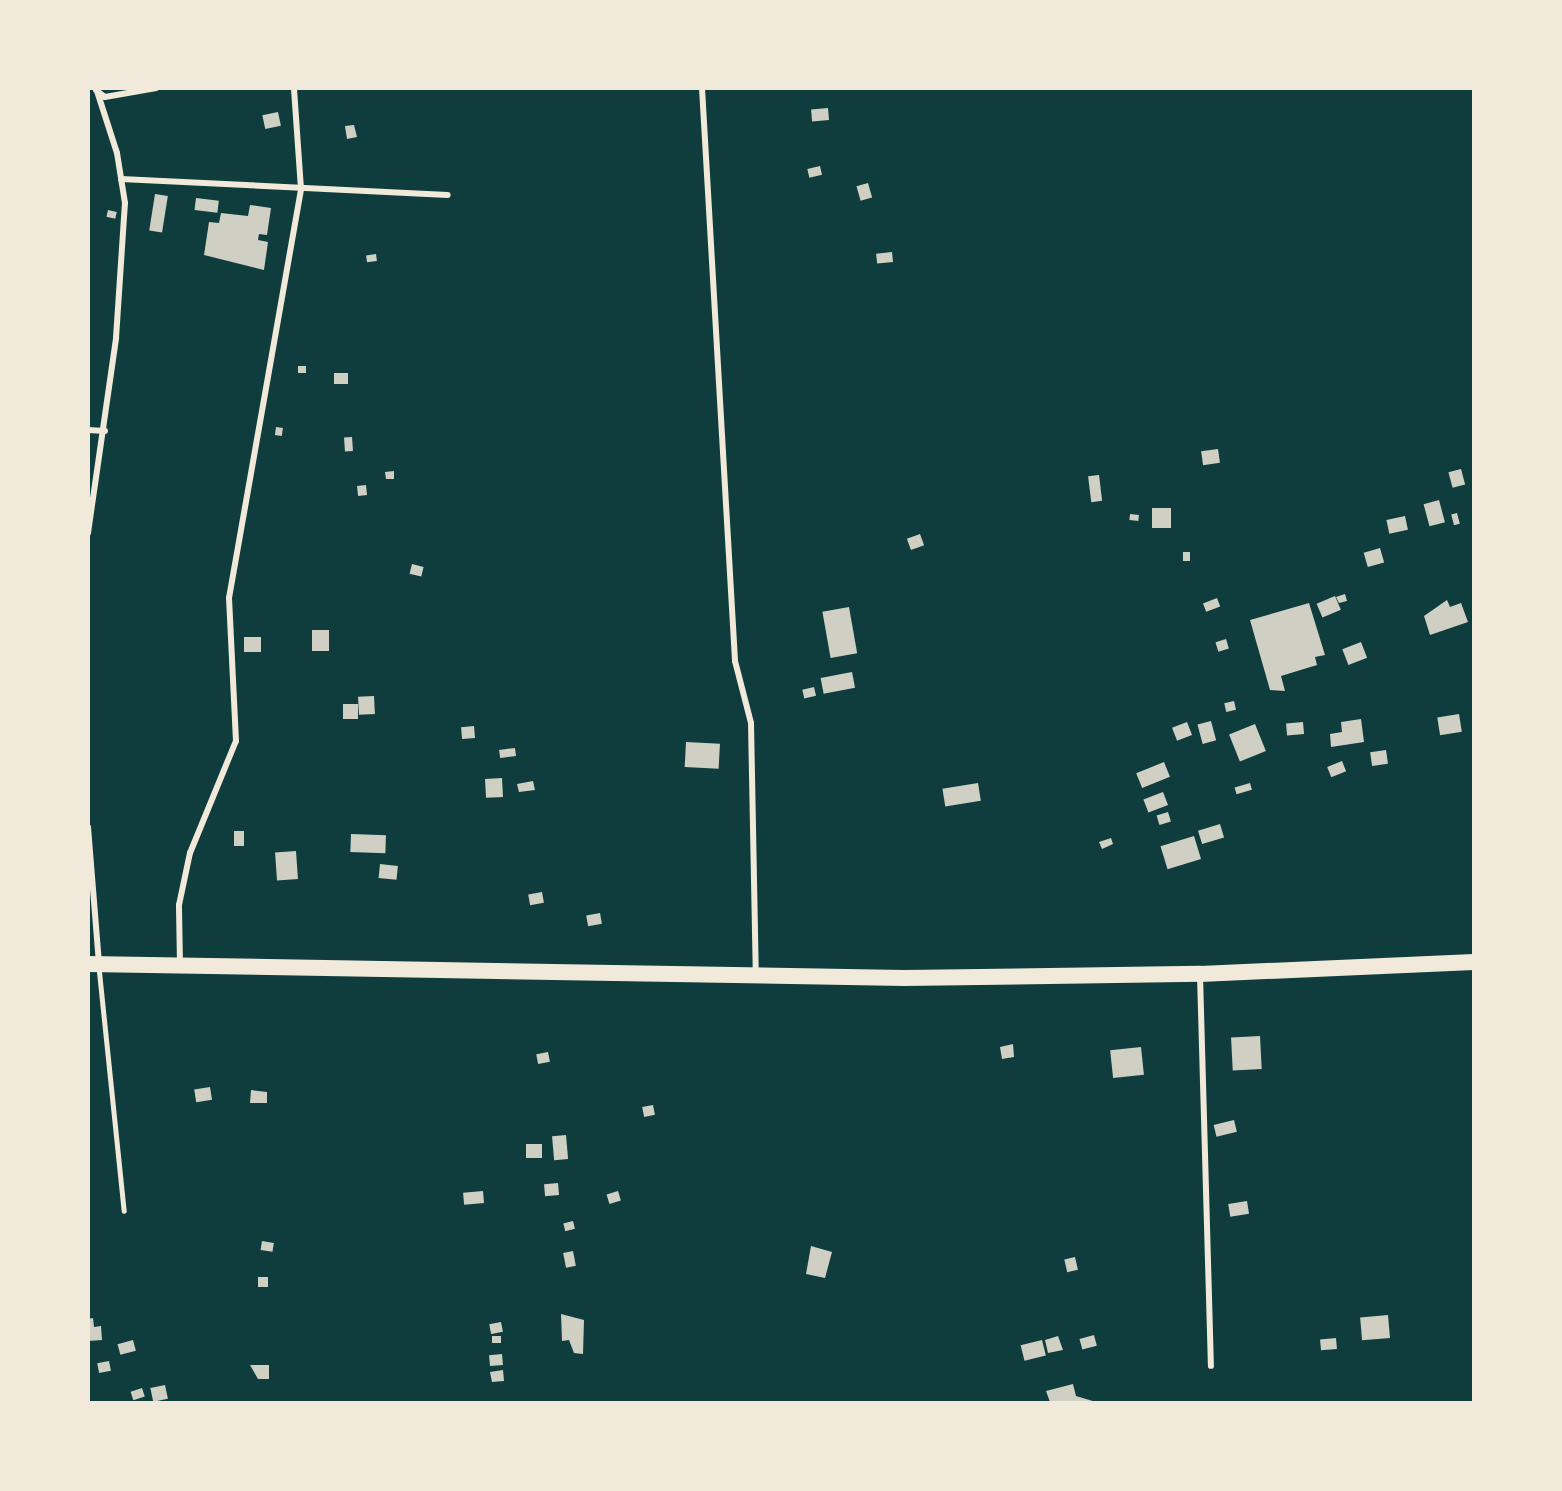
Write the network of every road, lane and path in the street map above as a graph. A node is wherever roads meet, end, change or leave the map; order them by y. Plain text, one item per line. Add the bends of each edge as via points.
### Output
1 (156, 88) edge
2 (294, 88) edge
3 (702, 88) edge
4 (95, 89) edge
5 (121, 179) junction
6 (301, 189) junction
7 (448, 195) dead end
8 (88, 430) edge
9 (105, 431) junction
10 (88, 533) edge
11 (88, 827) edge
12 (1473, 962) edge
13 (94, 964) edge
14 (180, 965) junction
15 (1200, 974) junction
16 (756, 976) junction
17 (124, 1211) dead end
18 (1210, 1366) dead end

1 - 4 street via 105,97
2 - 6 street
3 - 16 street via 735,661 751,723
4 - 5 street
5 - 6 street
5 - 9 street via 123,237
6 - 7 street
6 - 14 street via 229,598 236,741 190,853 179,905
8 - 9 street
9 - 10 street
11 - 13 street
12 - 15 highway
13 - 14 highway
13 - 17 lane
14 - 16 highway
15 - 16 highway
15 - 18 street

